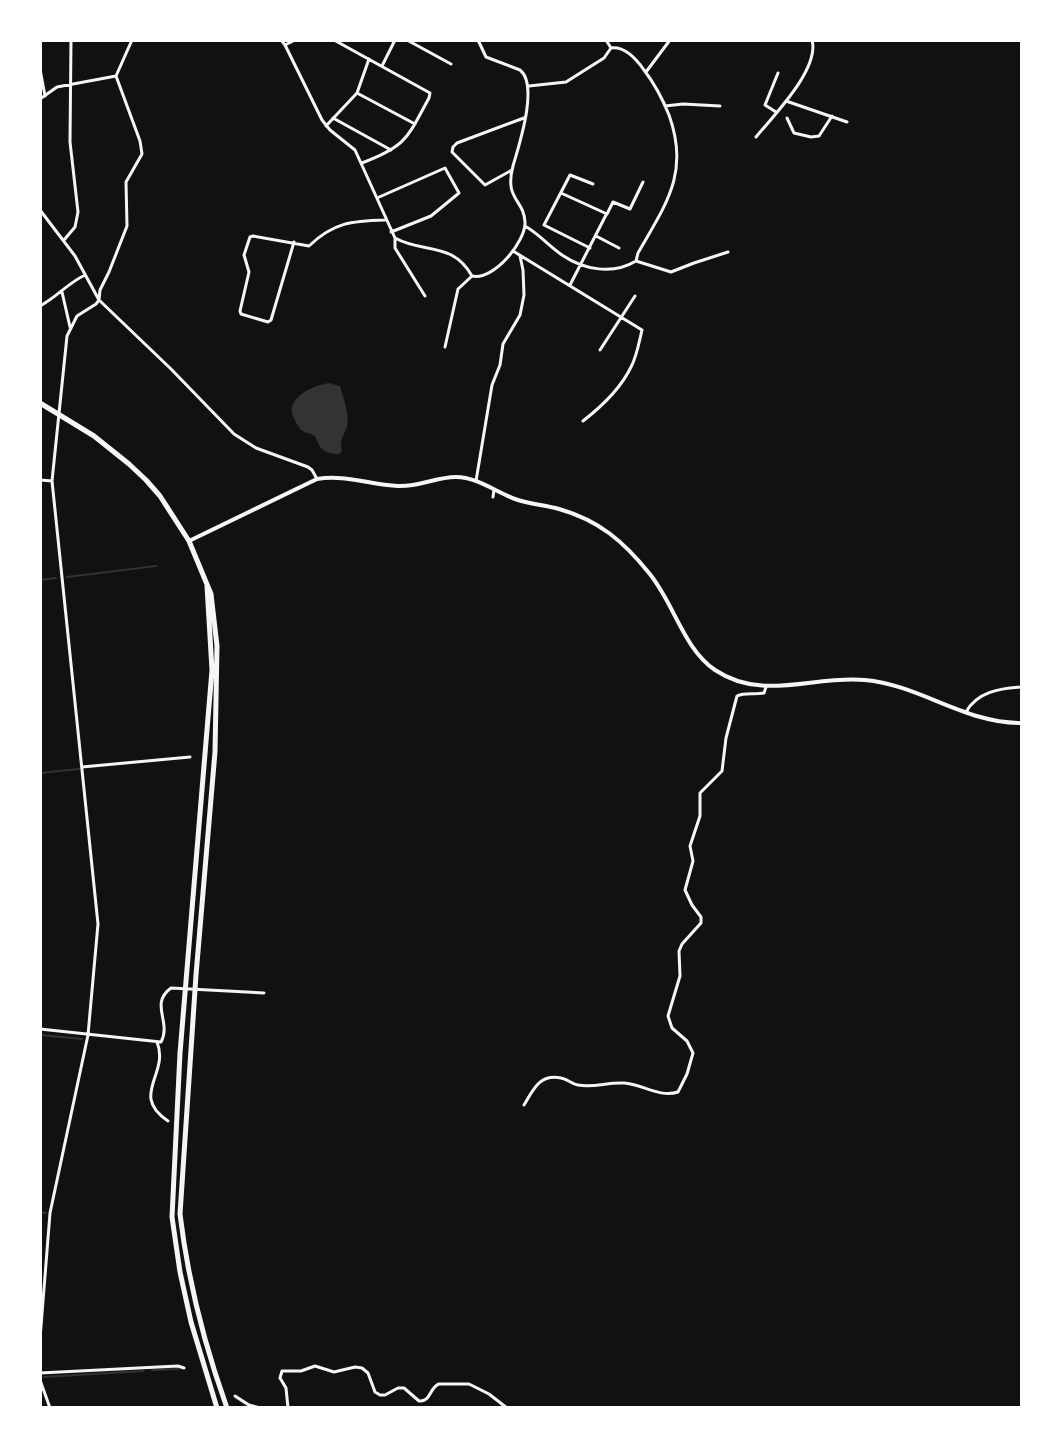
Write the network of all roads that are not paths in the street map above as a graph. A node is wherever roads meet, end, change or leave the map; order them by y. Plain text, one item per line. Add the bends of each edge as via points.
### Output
1 (71, 40) edge
2 (132, 40) edge
3 (281, 40) edge
4 (295, 40) edge
5 (334, 40) edge
6 (395, 40) edge
7 (407, 40) edge
8 (478, 40) edge
9 (606, 40) edge
10 (670, 40) edge
11 (812, 40) edge
12 (285, 45) junction
13 (611, 48) junction
14 (369, 59) junction
15 (451, 64) dead end
16 (382, 66) junction
17 (40, 69) edge
18 (646, 72) junction
19 (778, 73) dead end
20 (116, 76) junction
21 (70, 85) junction
22 (528, 87) junction
23 (357, 93) junction
24 (43, 97) edge
25 (785, 100) junction
26 (665, 106) junction
27 (720, 106) dead end
28 (776, 112) junction
29 (832, 116) junction
30 (525, 117) junction
31 (333, 118) junction
32 (787, 118) dead end
33 (847, 122) dead end
34 (415, 124) junction
35 (326, 126) junction
36 (756, 137) dead end
37 (390, 150) junction
38 (362, 163) junction
39 (512, 170) junction
40 (643, 183) dead end
41 (593, 184) dead end
42 (561, 194) junction
43 (376, 198) junction
44 (40, 210) edge
45 (607, 214) junction
46 (386, 220) junction
47 (525, 226) junction
48 (391, 232) junction
49 (596, 236) junction
50 (395, 238) junction
51 (64, 240) junction
52 (294, 242) junction
53 (590, 248) junction
54 (619, 248) dead end
55 (513, 251) junction
56 (728, 252) dead end
57 (520, 256) junction
58 (636, 261) junction
59 (581, 265) junction
60 (85, 275) junction
61 (472, 276) junction
62 (570, 285) junction
63 (62, 292) junction
64 (425, 296) dead end
65 (635, 296) dead end
66 (99, 300) junction
67 (40, 306) edge
68 (621, 316) junction
69 (70, 327) junction
70 (445, 347) dead end
71 (600, 350) dead end
72 (40, 402) edge
73 (58, 414) junction
74 (583, 421) dead end
75 (317, 479) junction
76 (40, 480) edge
77 (52, 481) junction
78 (476, 482) junction
79 (494, 490) junction
80 (493, 497) dead end
81 (189, 541) junction
82 (207, 585) junction
83 (766, 687) junction
84 (1022, 687) edge
85 (966, 712) junction
86 (1022, 723) edge
87 (190, 757) dead end
88 (82, 767) junction
89 (186, 988) junction
90 (195, 989) junction
91 (264, 993) dead end
92 (40, 1029) edge
93 (88, 1035) junction
94 (157, 1042) junction
95 (524, 1105) dead end
96 (168, 1121) dead end
97 (40, 1339) edge
98 (184, 1368) dead end
99 (40, 1373) edge
100 (40, 1380) edge
101 (235, 1396) dead end
102 (50, 1407) edge
103 (217, 1407) edge
104 (227, 1407) edge
105 (260, 1407) edge
106 (288, 1407) edge
107 (507, 1407) edge

1 - 21 street
2 - 20 street
3 - 12 street
4 - 12 street
5 - 14 street
6 - 16 street
7 - 15 street
8 - 22 street via 486,57 524,73
9 - 13 street
10 - 18 street
11 - 25 street via 804,76
12 - 35 street
13 - 18 street via 621,49
13 - 22 street via 604,58 566,82
14 - 16 street
14 - 23 street
16 - 34 street via 430,93
17 - 24 street
18 - 26 street
19 - 28 street via 765,105
20 - 21 street
20 - 66 street via 142,153 126,183 127,226
21 - 24 street via 57,87
21 - 51 street via 70,142 78,212 75,227
22 - 30 street
23 - 31 street
23 - 34 street
25 - 28 street
25 - 29 street
26 - 27 street
26 - 58 street via 678,144 674,183
28 - 36 street
29 - 32 street via 819,136 811,137 795,133
29 - 33 street
30 - 39 street
30 - 39 street via 453,147 452,152 485,185
31 - 35 street
31 - 37 street
34 - 37 street via 406,139
35 - 38 street via 351,145
37 - 38 street
38 - 43 street
39 - 47 street via 510,187
40 - 45 street via 630,209 613,202
41 - 42 street via 570,175
42 - 45 street
42 - 53 street via 544,225
43 - 46 street
43 - 48 street via 445,168 459,194 431,216
44 - 51 street
45 - 49 street
46 - 48 street
46 - 52 street via 345,223 321,234 309,246
47 - 55 street
47 - 59 street
48 - 50 street
49 - 53 street
49 - 54 street
50 - 61 street via 448,254 465,264
50 - 64 street via 395,248
51 - 60 street
52 - 52 street via 271,320 241,314 249,273 244,255 250,237
53 - 59 street
55 - 57 street
55 - 61 street via 494,271
56 - 58 street via 671,272
57 - 62 street
57 - 78 street via 524,295 520,315 503,344 492,385
58 - 59 street via 607,269
59 - 62 street
60 - 63 street via 69,282
60 - 66 street
61 - 70 street via 458,289
62 - 68 street
63 - 67 street
63 - 69 street
65 - 68 street
66 - 69 street via 77,316
66 - 75 street via 234,434 256,448 308,467
68 - 71 street
68 - 74 street via 642,330 632,366 608,398
69 - 73 street
72 - 73 highway
73 - 77 street
73 - 81 highway via 129,464 160,496
75 - 78 street via 348,477 395,486 415,486 454,477
75 - 81 street
76 - 77 street
77 - 88 street
78 - 79 street
79 - 80 street
79 - 83 street via 529,503 558,508 613,534 649,573 697,653 732,679
81 - 82 highway
82 - 89 highway via 212,670
82 - 90 highway via 215,621 217,679 212,798
83 - 85 street via 842,679 881,682
83 - 95 street via 764,693 737,696 722,771 700,793 700,816 690,846 693,861 685,890 701,916 701,923 679,951 680,976 668,1016 693,1056 678,1092 660,1093 628,1083 584,1086 564,1078 547,1077 538,1082
84 - 85 street via 993,690 969,705
85 - 86 street via 1001,722
87 - 88 street
88 - 93 street via 98,924
89 - 90 street
89 - 94 street via 171,988 160,1000 165,1029 161,1042
89 - 103 highway via 172,1217 191,1322
90 - 91 street
90 - 104 highway via 180,1214 198,1321
92 - 93 street
93 - 94 street
93 - 97 street via 50,1213
94 - 96 street via 161,1052 150,1089 151,1103 157,1114
98 - 99 street
100 - 102 street
101 - 105 street
106 - 107 street via 286,1388 280,1378 282,1371 315,1366 334,1372 362,1368 380,1395 404,1388 419,1401 428,1399 439,1384 469,1384

